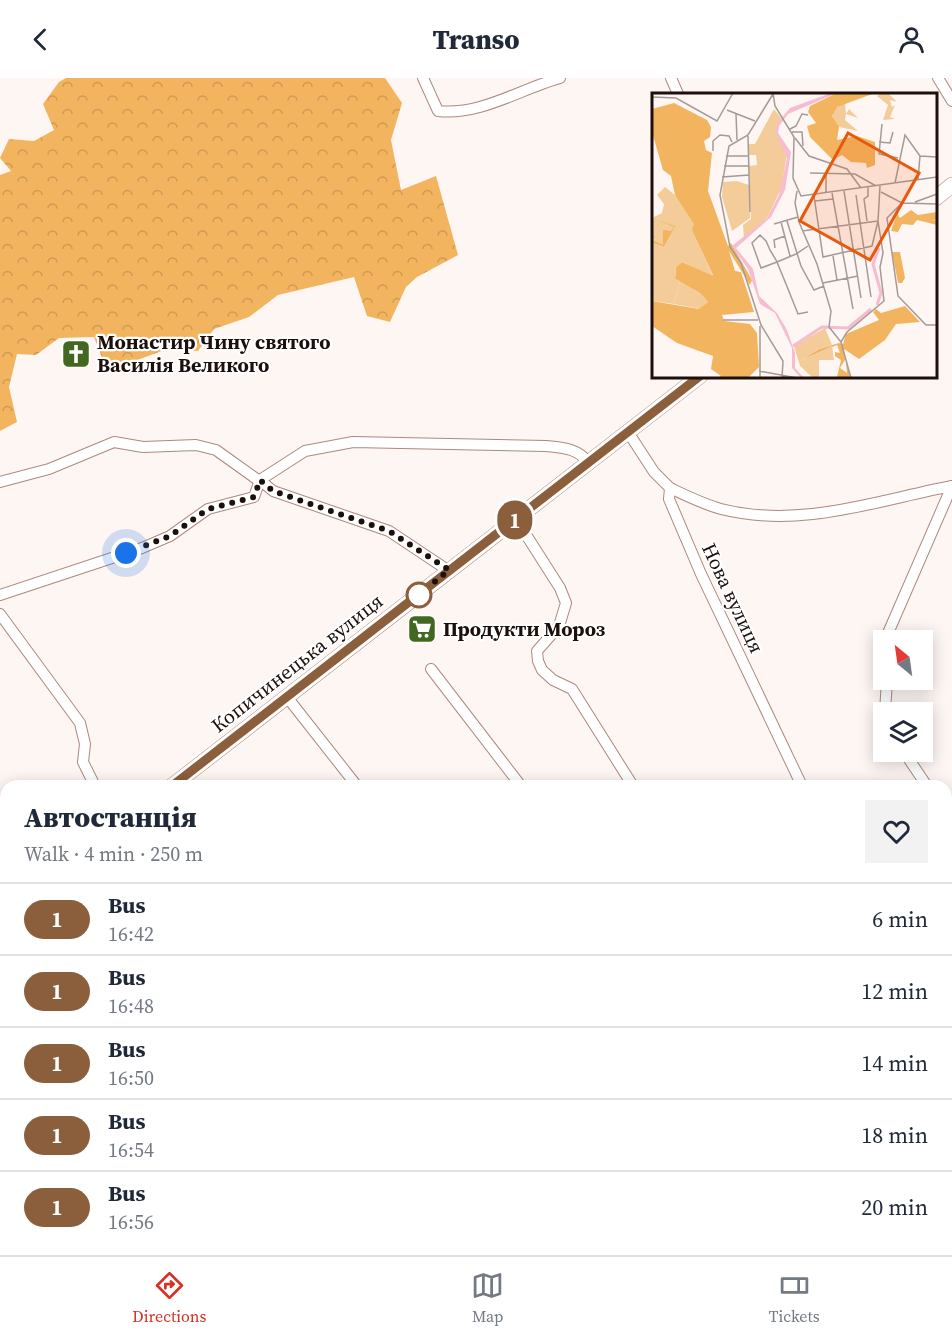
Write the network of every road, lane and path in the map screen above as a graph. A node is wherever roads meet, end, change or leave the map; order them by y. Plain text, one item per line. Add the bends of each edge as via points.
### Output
1 (423, 78) edge
2 (560, 78) edge
3 (671, 78) edge
4 (938, 78) edge
5 (678, 93) edge
6 (952, 101) edge
7 (952, 185) edge
8 (937, 197) edge
9 (697, 378) edge
10 (628, 432) junction
11 (588, 462) junction
12 (260, 480) junction
13 (0, 482) edge
14 (952, 486) edge
15 (670, 488) junction
16 (516, 519) junction
17 (449, 570) junction
18 (0, 595) edge
19 (0, 614) edge
20 (889, 630) edge
21 (431, 669) dead end
22 (287, 697) junction
23 (911, 762) edge
24 (92, 780) edge
25 (184, 780) edge
26 (352, 780) edge
27 (515, 780) edge
28 (629, 780) edge
29 (799, 780) edge
30 (923, 780) edge

1 - 2 street via 438,111 455,113
3 - 5 street
4 - 6 street
7 - 8 main road
9 - 10 main road, Копичинецька вулиця
10 - 11 main road, Копичинецька вулиця
10 - 15 street, Нова вулиця via 654,472
11 - 12 street via 580,452 546,446 353,442 305,451
11 - 16 main road, Копичинецька вулиця
12 - 13 street via 216,450 196,445 143,447 114,442 49,469
12 - 17 street via 273,491 389,531
12 - 18 street via 254,497 208,509 170,536
14 - 15 street via 835,512 776,517 722,509
14 - 20 street
15 - 29 street, Нова вулиця via 669,500 701,573
16 - 17 main road, Копичинецька вулиця
16 - 28 street via 566,603 560,626 537,651 539,666 549,678 572,689
17 - 22 main road, Копичинецька вулиця
19 - 24 street via 80,723 85,744 83,762
21 - 27 street
22 - 25 main road, Копичинецька вулиця
22 - 26 street
23 - 30 street

